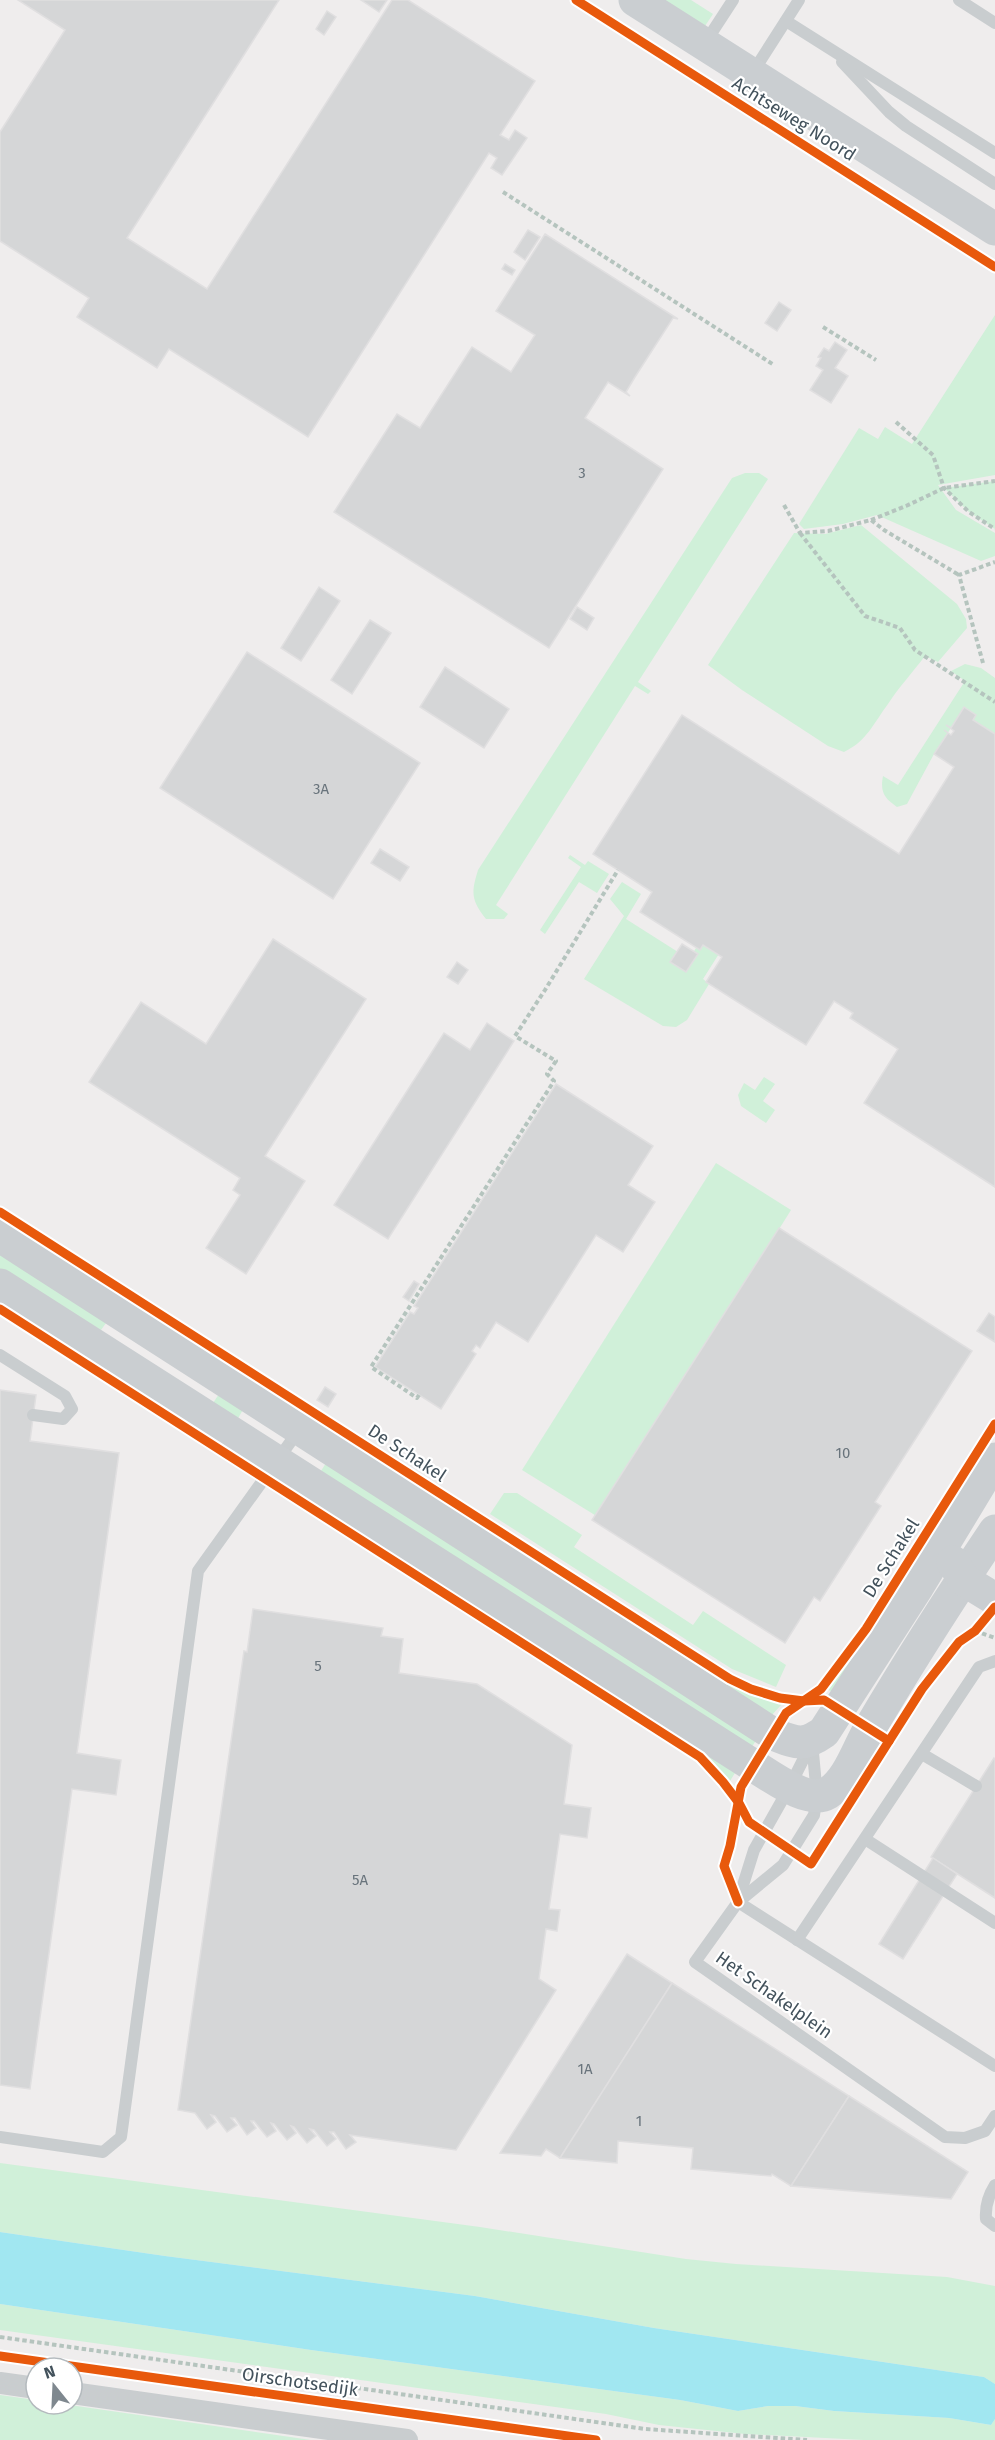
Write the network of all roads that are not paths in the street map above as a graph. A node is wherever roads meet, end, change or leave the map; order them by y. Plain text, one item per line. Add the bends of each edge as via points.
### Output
1 (635, 0) edge
2 (733, 0) edge
3 (799, 0) edge
4 (959, 0) edge
5 (786, 21) junction
6 (995, 23) edge
7 (704, 44) junction
8 (831, 50) junction
9 (751, 74) junction
10 (995, 153) edge
11 (995, 184) edge
12 (995, 229) edge
13 (0, 1236) edge
14 (0, 1285) edge
15 (0, 1355) edge
16 (33, 1415) dead end
17 (301, 1427) junction
18 (995, 1459) edge
19 (276, 1462) junction
20 (992, 1543) edge
21 (943, 1545) junction
22 (964, 1580) junction
23 (980, 1623) edge
24 (995, 1661) edge
25 (812, 1741) junction
26 (922, 1754) junction
27 (976, 1786) dead end
28 (803, 1792) junction
29 (865, 1839) junction
30 (738, 1902) junction
31 (995, 1923) edge
32 (797, 1940) junction
33 (995, 2066) edge
34 (995, 2116) edge
35 (0, 2138) edge
36 (995, 2185) edge
37 (995, 2226) edge
38 (0, 2383) edge
39 (24, 2386) edge
40 (84, 2395) edge
41 (407, 2440) edge

1 - 7 street, Achtseweg Noord
2 - 7 lane
3 - 5 lane
4 - 6 lane
5 - 8 lane
5 - 9 lane
7 - 9 street, Achtseweg Noord
8 - 10 lane
8 - 11 lane via 906,126
9 - 12 street, Achtseweg Noord
13 - 17 street, De Schakel
14 - 19 street
15 - 16 lane via 65,1396 72,1409 63,1419
17 - 19 lane
17 - 25 street, De Schakel via 773,1734 794,1742
18 - 21 street, De Schakel via 978,1498
19 - 28 street
19 - 35 lane via 198,1571 121,2138 103,2152
20 - 21 street, De Schakel
20 - 22 street, De Schakel
21 - 22 street, De Schakel
21 - 25 street, De Schakel via 824,1732
22 - 23 street, De Schakel
22 - 28 street, De Schakel via 841,1780 827,1794
24 - 26 lane via 980,1667
25 - 28 lane, De Schakel
25 - 28 lane, De Schakel
26 - 27 lane
26 - 29 lane
28 - 30 lane, De Schakel via 754,1850
28 - 30 lane, De Schakel via 814,1815 783,1865
29 - 31 lane
29 - 32 lane
30 - 32 lane
30 - 34 lane, Het Schakelplein via 695,1962 945,2137 965,2138 985,2132
32 - 33 lane
36 - 37 lane via 989,2194 986,2219
38 - 39 street
40 - 41 street

